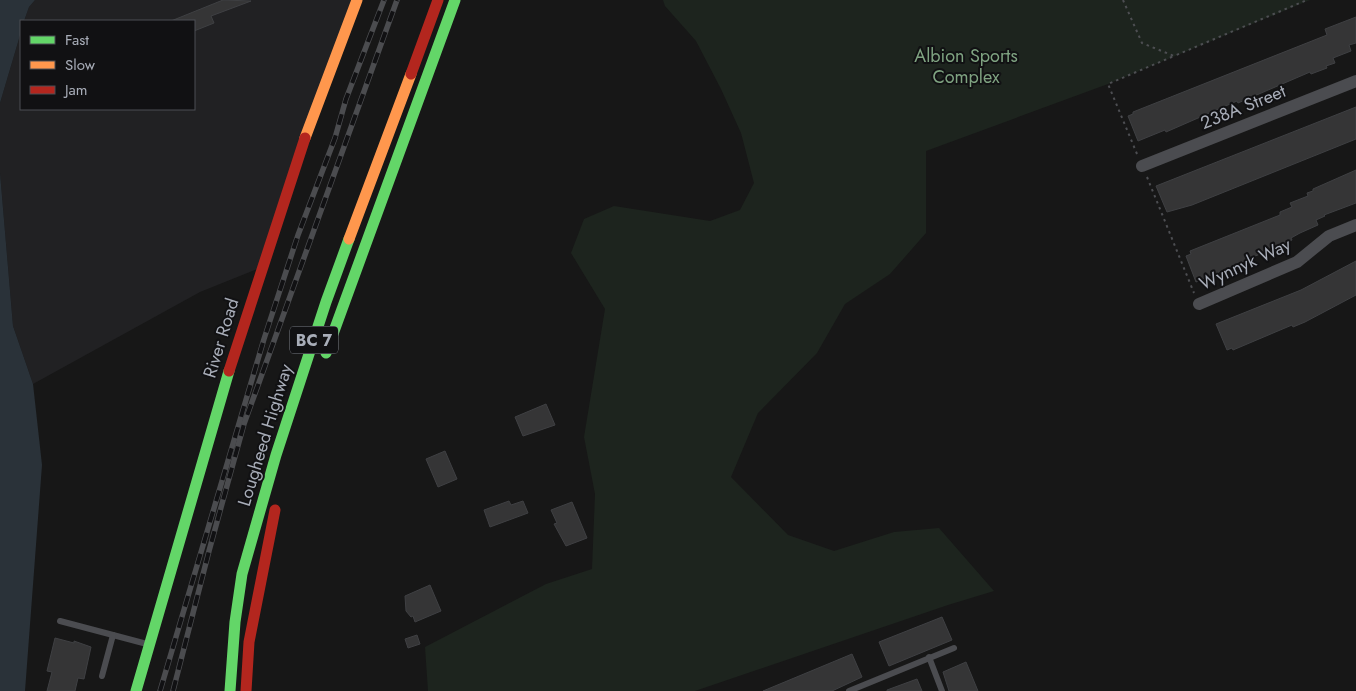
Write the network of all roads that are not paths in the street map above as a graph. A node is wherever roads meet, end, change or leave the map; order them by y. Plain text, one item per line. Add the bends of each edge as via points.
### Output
1 (357, 0) edge
2 (438, 0) edge
3 (455, 0) edge
4 (1356, 81) edge
5 (1142, 166) dead end
6 (1356, 225) edge
7 (1199, 304) dead end
8 (323, 363) dead end
9 (280, 494) dead end
10 (60, 621) dead end
11 (112, 635) junction
12 (148, 644) junction
13 (954, 648) dead end
14 (929, 657) junction
15 (102, 676) dead end
16 (136, 691) edge
17 (230, 691) edge
18 (246, 691) edge
19 (849, 691) edge
20 (942, 691) edge

1 - 12 main road, River Road via 273,232 181,524
2 - 17 main road, Lougheed Highway / BC 7 via 326,302 276,455 242,574
3 - 8 main road, Lougheed Highway / BC 7
4 - 5 street, 238A Street
6 - 7 street, Wynnyk Way via 1329,236 1297,262
9 - 18 main road, Lougheed Highway via 265,553 249,642
10 - 11 lane
11 - 12 lane
11 - 15 lane
12 - 16 main road, River Road
13 - 14 lane
14 - 19 lane
14 - 20 lane

